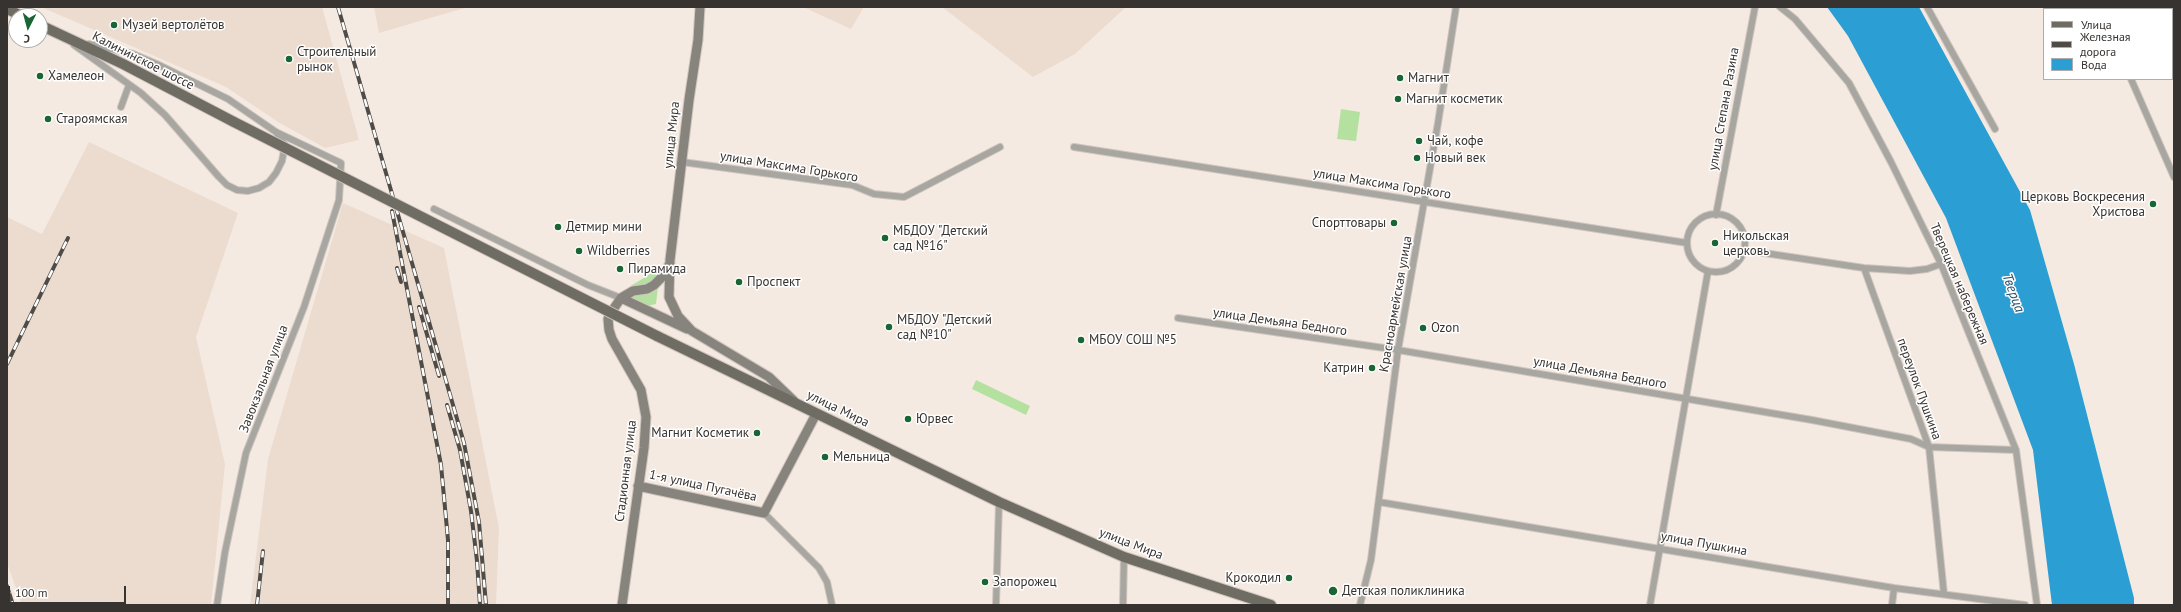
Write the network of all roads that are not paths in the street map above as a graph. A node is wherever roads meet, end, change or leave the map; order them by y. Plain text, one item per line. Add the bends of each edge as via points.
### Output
1 (700, 7) edge
2 (1456, 7) edge
3 (1755, 7) edge
4 (1780, 7) edge
5 (1927, 7) edge
6 (48, 29) edge
7 (60, 35) junction
8 (72, 40) junction
9 (2131, 80) edge
10 (129, 85) junction
11 (121, 107) dead end
12 (1995, 129) dead end
13 (276, 132) junction
14 (1000, 147) dead end
15 (1074, 147) dead end
16 (682, 162) junction
17 (2174, 177) edge
18 (1425, 202) junction
19 (434, 209) dead end
20 (1716, 215) junction
21 (1687, 243) junction
22 (1744, 250) junction
23 (670, 260) junction
24 (1941, 264) junction
25 (1864, 268) junction
26 (1708, 271) junction
27 (647, 288) junction
28 (668, 297) junction
29 (620, 298) junction
30 (1178, 318) dead end
31 (692, 331) junction
32 (1398, 350) junction
33 (1685, 399) junction
34 (798, 405) junction
35 (816, 414) junction
36 (1929, 448) junction
37 (2016, 450) junction
38 (638, 486) junction
39 (999, 502) junction
40 (1379, 502) junction
41 (764, 513) junction
42 (1660, 548) junction
43 (1124, 558) junction
44 (1894, 588) junction
45 (1227, 592) junction
46 (1944, 594) junction
47 (217, 605) edge
48 (622, 605) edge
49 (832, 605) edge
50 (996, 605) edge
51 (1123, 605) edge
52 (1243, 605) edge
53 (1271, 605) edge
54 (1360, 605) edge
55 (1650, 605) edge
56 (1892, 605) edge
57 (2025, 605) edge
58 (2037, 605) edge

1 - 16 street, улица Мира
2 - 18 street, Красноармейская улица
3 - 20 street, улица Степана Разина
4 - 24 street, Тверецкая набережная via 1795,19 1849,83
5 - 12 street
6 - 7 main road, Калининское шоссе
7 - 8 main road, Калининское шоссе
7 - 10 street
8 - 13 street via 133,54 159,65 228,99
8 - 34 main road, Калининское шоссе, bridge
9 - 17 street
10 - 11 street
10 - 13 street via 166,115 219,177 237,190 259,188 269,182 276,173 282,161 285,145
13 - 47 street, Завокзальная улица via 341,163 339,200 309,293 246,453 225,552
14 - 16 street, улица Максима Горького via 904,197 874,194 852,185
15 - 18 street, улица Максима Горького
16 - 23 street, улица Мира
18 - 21 street, улица Максима Горького
18 - 32 street, Красноармейская улица
19 - 29 street via 588,285
20 - 21 street via 1696,223
20 - 22 street via 1732,220 1739,226 1744,237
21 - 26 street via 1695,264
22 - 25 street
22 - 26 street via 1742,257 1731,268 1724,271
23 - 27 street via 662,277
23 - 28 street, улица Мира
24 - 25 street via 1910,271
24 - 37 street, Тверецкая набережная
25 - 36 street, переулок Пушкина
26 - 33 street
27 - 28 street via 659,290
27 - 29 street via 633,291
28 - 31 street, улица Мира via 678,316
29 - 31 street
29 - 38 street, Стадионная улица via 610,314 608,324 612,340 636,378 645,403 646,430
30 - 32 street, улица Демьяна Бедного
31 - 34 street, улица Мира via 769,377
32 - 33 street, улица Демьяна Бедного
32 - 40 street, Красноармейская улица
33 - 36 street, улица Демьяна Бедного via 1911,439
33 - 42 street
34 - 35 main road, улица Мира
35 - 39 main road, улица Мира
35 - 41 street
36 - 37 street, улица Демьяна Бедного
36 - 46 street, переулок Пушкина
37 - 58 street, Тверецкая набережная
38 - 41 street, 1-я улица Пугачёва
38 - 48 street, Стадионная улица
39 - 43 main road, улица Мира
39 - 50 street
40 - 42 street, улица Пушкина
40 - 54 street, Красноармейская улица via 1371,560
41 - 49 street, 1-я улица Пугачёва via 819,568 827,582
42 - 44 street, улица Пушкина
42 - 55 street
43 - 45 main road, улица Мира
43 - 51 street
44 - 46 street, улица Пушкина
44 - 56 street
45 - 52 main road, улица Мира
45 - 53 main road, улица Мира
46 - 57 street, улица Пушкина

